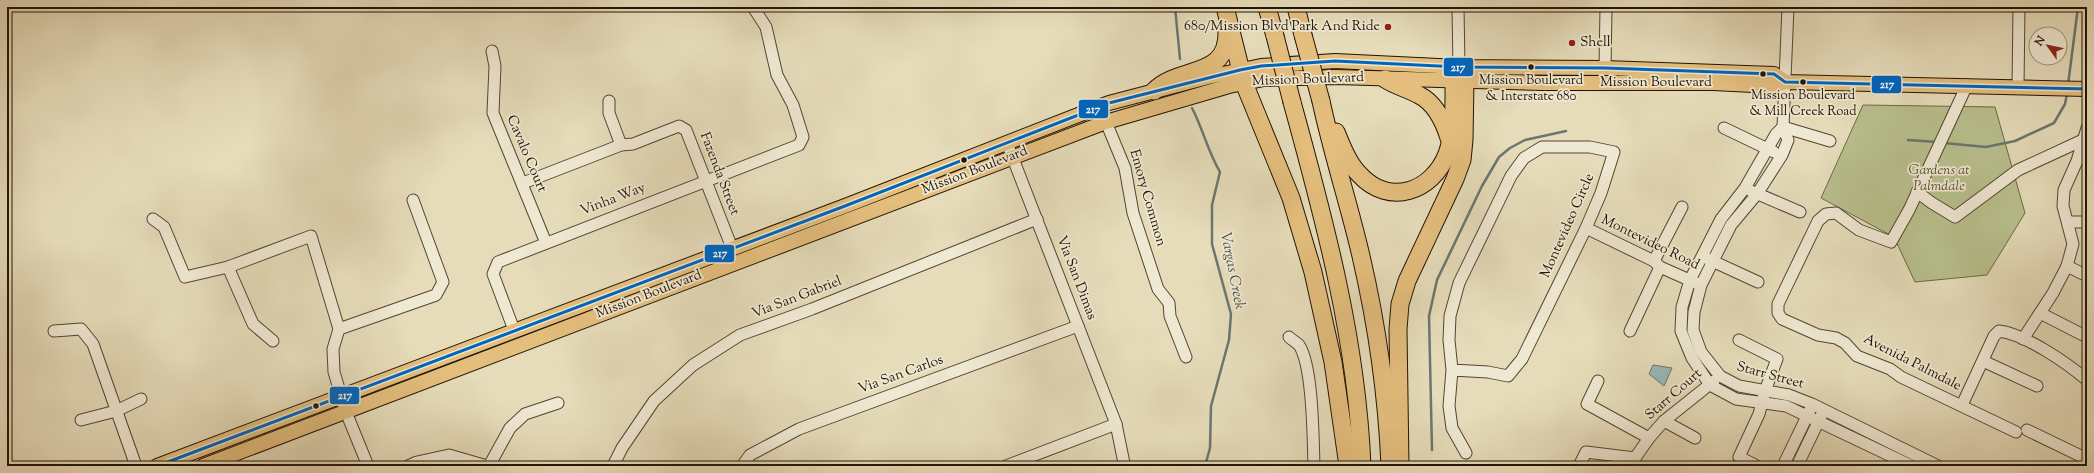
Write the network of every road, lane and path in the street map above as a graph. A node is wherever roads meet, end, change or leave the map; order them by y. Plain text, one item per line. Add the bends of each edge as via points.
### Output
1 (753, 7) edge
2 (1267, 7) edge
3 (1296, 7) edge
4 (1458, 7) edge
5 (1606, 7) edge
6 (1788, 7) edge
7 (2019, 7) edge
8 (1225, 8) edge
9 (492, 51) dead end
10 (1605, 68) junction
11 (1242, 76) junction
12 (1460, 76) junction
13 (1385, 78) junction
14 (1785, 82) junction
15 (1967, 85) junction
16 (2018, 87) junction
17 (2083, 88) edge
18 (1154, 91) junction
19 (1321, 100) junction
20 (609, 101) dead end
21 (1106, 122) junction
22 (1783, 127) junction
23 (1724, 128) dead end
24 (2086, 132) edge
25 (1450, 140) junction
26 (1830, 142) dead end
27 (1007, 143) junction
28 (621, 145) junction
29 (1768, 149) junction
30 (1782, 155) junction
31 (1012, 157) junction
32 (705, 180) junction
33 (523, 183) junction
34 (1745, 188) junction
35 (1917, 192) junction
36 (1757, 194) junction
37 (414, 200) dead end
38 (1682, 207) dead end
39 (1800, 212) dead end
40 (153, 219) dead end
41 (1036, 219) junction
42 (2068, 222) junction
43 (2087, 222) edge
44 (1586, 228) junction
45 (546, 243) junction
46 (732, 248) junction
47 (1702, 256) junction
48 (1713, 261) junction
49 (1657, 264) junction
50 (2067, 266) junction
51 (228, 267) junction
52 (2087, 276) edge
53 (1758, 282) dead end
54 (1695, 283) junction
55 (2040, 313) junction
56 (1078, 326) junction
57 (339, 330) junction
58 (514, 330) junction
59 (54, 331) dead end
60 (1630, 331) dead end
61 (1289, 337) dead end
62 (2087, 337) edge
63 (2023, 339) junction
64 (1739, 340) dead end
65 (273, 341) dead end
66 (1186, 357) dead end
67 (1983, 361) junction
68 (1452, 370) junction
69 (1720, 376) junction
70 (2087, 380) edge
71 (1598, 381) dead end
72 (1710, 385) junction
73 (2037, 386) dead end
74 (1764, 396) junction
75 (341, 397) junction
76 (141, 399) dead end
77 (558, 403) dead end
78 (1962, 405) junction
79 (1810, 409) junction
80 (116, 411) junction
81 (346, 412) junction
82 (1822, 415) junction
83 (81, 420) dead end
84 (1664, 422) junction
85 (1116, 424) junction
86 (1649, 438) junction
87 (1695, 438) dead end
88 (1466, 453) dead end
89 (2087, 459) edge
90 (1635, 462) edge
91 (1755, 465) dead end
92 (136, 466) edge
93 (157, 466) edge
94 (203, 466) edge
95 (368, 466) edge
96 (408, 466) edge
97 (488, 466) edge
98 (613, 466) edge
99 (742, 466) edge
100 (1006, 466) edge
101 (1123, 466) edge
102 (1314, 466) edge
103 (1348, 466) edge
104 (1362, 466) edge
105 (1390, 466) edge
106 (1400, 466) edge
107 (1579, 466) edge
108 (1783, 466) edge
109 (1797, 466) edge
110 (1912, 466) edge
111 (1938, 466) edge

1 - 32 street, Vinha Way via 766,27 777,75 793,105 803,137 799,145
2 - 104 highway, bridge via 1342,299 1354,370
3 - 19 highway, bridge
4 - 12 street
5 - 10 street
6 - 14 street, Starr Street
7 - 16 street
8 - 11 highway
8 - 18 highway via 1226,43 1218,59 1206,68 1163,82
9 - 33 street, Cavalo Court via 495,66 493,113
10 - 12 main road, Mission Boulevard
10 - 14 main road, Mission Boulevard via 1774,74
11 - 12 main road, Mission Boulevard via 1260,66 1335,61
11 - 13 main road, Mission Boulevard via 1264,80
11 - 18 main road, Mission Boulevard
11 - 21 main road, Mission Boulevard
11 - 103 highway via 1290,198 1311,265 1333,362
12 - 13 main road, Mission Boulevard
12 - 14 main road, Mission Boulevard via 1549,83 1713,83 1774,86
12 - 25 highway
12 - 106 highway via 1464,140 1462,160 1407,281 1400,304
13 - 25 highway via 1395,86 1420,95 1430,103 1444,123
14 - 15 main road, Mission Boulevard
14 - 22 street, Starr Street
15 - 16 main road, Mission Boulevard
15 - 35 street
16 - 17 main road, Mission Boulevard
18 - 27 main road, Mission Boulevard via 1109,103
19 - 25 highway via 1350,163 1358,174 1368,183 1392,192 1406,192 1432,179 1441,166
19 - 105 highway via 1372,311 1385,402
20 - 28 street via 609,113
21 - 31 main road, Mission Boulevard
21 - 66 street, Emory Common via 1125,168 1133,213 1158,288 1169,303 1170,316
22 - 26 street
22 - 29 street, Starr Street
22 - 30 street, Starr Street via 1788,140
23 - 29 street
24 - 35 street via 2018,170 1955,216 1932,204
24 - 42 street via 2064,190 2063,206
27 - 31 street, Via San Dimas
27 - 46 main road, Mission Boulevard
28 - 32 street, Fazenda Street via 633,144 679,126 686,130
28 - 33 street, Fazenda Street
29 - 30 street
29 - 34 street, Starr Street
30 - 36 street, Starr Street
31 - 41 street, Via San Dimas
31 - 81 main road, Mission Boulevard
32 - 45 street, Vinha Way
32 - 46 street, Fazenda Street
33 - 45 street, Cavalo Court
34 - 36 street
34 - 47 street, Starr Street via 1721,219
35 - 78 street, Avenida Palmdale via 1891,242 1859,230 1836,213 1826,214 1818,221 1778,304 1778,313 1782,319 1818,335 1836,338 1845,343 1857,356
36 - 39 street
36 - 48 street, Starr Street via 1731,225
37 - 57 street via 443,282 436,295
38 - 49 street
40 - 51 street via 164,227 185,278
41 - 56 street, Via San Dimas
41 - 98 street, Via San Gabriel via 812,309 740,335 693,365 654,401
42 - 43 street
42 - 50 street via 2072,244
44 - 49 street, Montevideo Road
44 - 68 street, Montevideo Circle via 1522,359 1508,376
44 - 68 street, Montevideo Circle via 1614,152 1590,147 1542,147 1524,158 1511,176 1459,283 1450,316
45 - 58 street, Vinha Way via 498,262 493,274
46 - 58 main road, Mission Boulevard
47 - 48 street
47 - 54 street, Starr Street
48 - 53 street
48 - 54 street, Starr Street
49 - 54 street, Montevideo Road
49 - 60 street
50 - 52 street
50 - 55 street
51 - 57 street via 311,236
51 - 65 street via 253,324
54 - 69 street, Starr Street via 1693,330 1701,352
54 - 72 street, Starr Street via 1682,307 1682,331 1692,358
55 - 62 street
55 - 63 street
56 - 85 street, Via San Dimas
56 - 99 street, Via San Carlos via 799,429 750,455
57 - 75 street via 333,349 334,372
58 - 75 main road, Mission Boulevard
59 - 80 street via 81,329 93,344
61 - 102 street via 1298,344 1304,356
63 - 67 street, Avenida Palmdale via 1999,331 1994,336
63 - 70 street via 2068,363
64 - 74 street via 1777,359
67 - 73 street
67 - 78 street, Avenida Palmdale
68 - 88 street via 1452,428
69 - 72 street, Starr Court
69 - 74 street, Starr Street
71 - 86 street via 1587,404
72 - 74 street, Starr Street via 1736,399
72 - 84 street, Starr Court
74 - 79 street, Starr Street via 1790,395
74 - 91 street via 1759,414 1739,457
75 - 81 street
75 - 93 main road, Mission Boulevard
76 - 80 street
77 - 97 street via 525,414 510,428
78 - 89 street
79 - 82 street, Starr Street
79 - 108 street
80 - 83 street
80 - 92 street
81 - 94 main road, Mission Boulevard
81 - 95 street
82 - 109 street
82 - 110 street, Starr Street
82 - 111 street, Starr Street
84 - 86 street, Starr Court
84 - 87 street
85 - 100 street
85 - 101 street, Via San Dimas
86 - 90 street, Starr Court
90 - 107 street via 1586,452
96 - 97 street via 449,455

